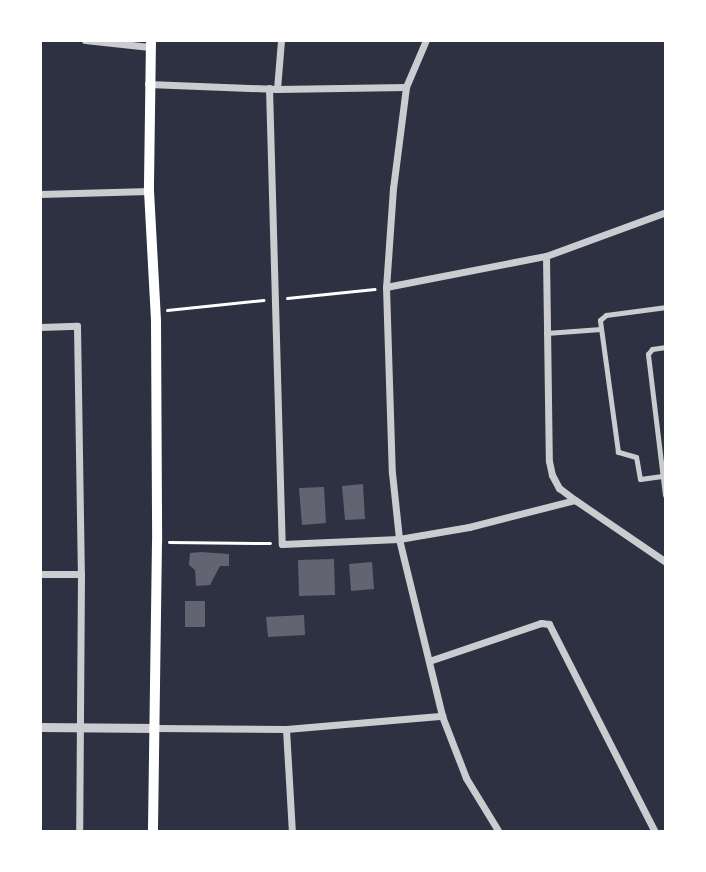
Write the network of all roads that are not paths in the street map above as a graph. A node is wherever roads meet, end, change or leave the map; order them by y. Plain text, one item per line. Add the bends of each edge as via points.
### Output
1 (85, 40) edge
2 (281, 40) edge
3 (426, 40) edge
4 (151, 44) edge
5 (148, 84) junction
6 (406, 87) junction
7 (273, 88) junction
8 (149, 191) junction
9 (40, 194) edge
10 (666, 212) edge
11 (546, 256) junction
12 (386, 287) junction
13 (666, 307) edge
14 (40, 327) edge
15 (601, 329) junction
16 (546, 333) junction
17 (666, 347) edge
18 (662, 476) junction
19 (665, 495) edge
20 (575, 500) junction
21 (399, 539) junction
22 (666, 562) edge
23 (40, 574) edge
24 (81, 574) junction
25 (429, 661) junction
26 (442, 716) junction
27 (79, 725) junction
28 (40, 727) edge
29 (156, 728) junction
30 (286, 729) junction
31 (79, 832) edge
32 (153, 832) edge
33 (292, 832) edge
34 (499, 832) edge
35 (655, 832) edge

1 - 4 street
2 - 7 street
3 - 6 street
4 - 5 main road
5 - 7 street
5 - 8 main road
6 - 7 street
6 - 12 street
7 - 21 street via 273,299 282,544
8 - 9 street
8 - 29 main road via 156,312
10 - 11 street
11 - 12 street
11 - 16 street
12 - 21 street
13 - 15 street via 606,315
14 - 24 street via 77,326
15 - 16 street
15 - 18 street via 618,452 636,457 640,479
16 - 20 street via 549,461 559,488
17 - 18 street via 648,354
18 - 19 street
20 - 21 street
20 - 22 street
21 - 25 street
23 - 24 street
24 - 27 street
25 - 26 street
25 - 35 street via 549,624
26 - 30 street
26 - 34 street via 466,778
27 - 28 street
27 - 29 street
27 - 31 street
29 - 30 street
29 - 32 main road
30 - 33 street

